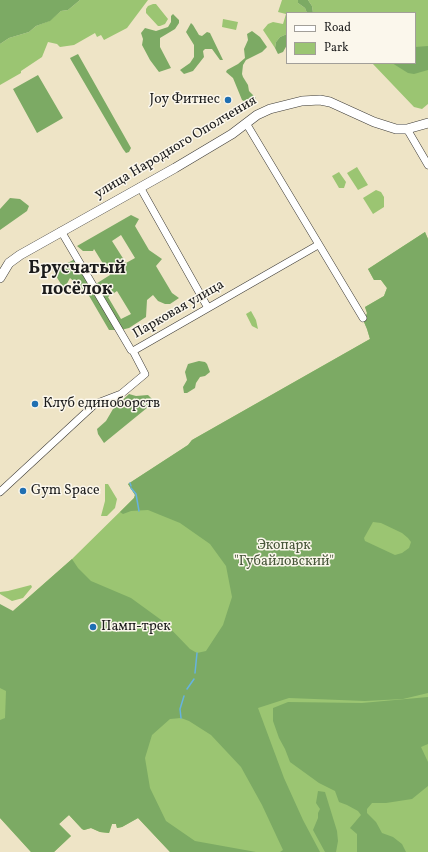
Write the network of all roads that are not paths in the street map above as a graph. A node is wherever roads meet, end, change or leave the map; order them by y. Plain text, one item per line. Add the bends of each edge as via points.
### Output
1 (246, 123) junction
2 (428, 123) edge
3 (407, 129) junction
4 (428, 165) edge
5 (140, 187) junction
6 (61, 231) junction
7 (318, 245) junction
8 (3, 266) edge
9 (0, 278) edge
10 (208, 308) junction
11 (363, 318) dead end
12 (133, 351) junction
13 (0, 492) edge

1 - 3 main road, улица Народного Ополчения via 275,107 320,100 389,128
1 - 5 main road, улица Народного Ополчения via 224,139
1 - 7 street
2 - 3 main road, улица Народного Ополчения
3 - 4 street
5 - 6 main road, улица Народного Ополчения
5 - 10 street
6 - 8 main road, улица Народного Ополчения
6 - 12 street
7 - 10 street, Парковая улица
7 - 11 street
8 - 9 main road, улица Народного Ополчения
10 - 12 street, Парковая улица
12 - 13 street, Парковая улица via 145,374 121,394 95,404

